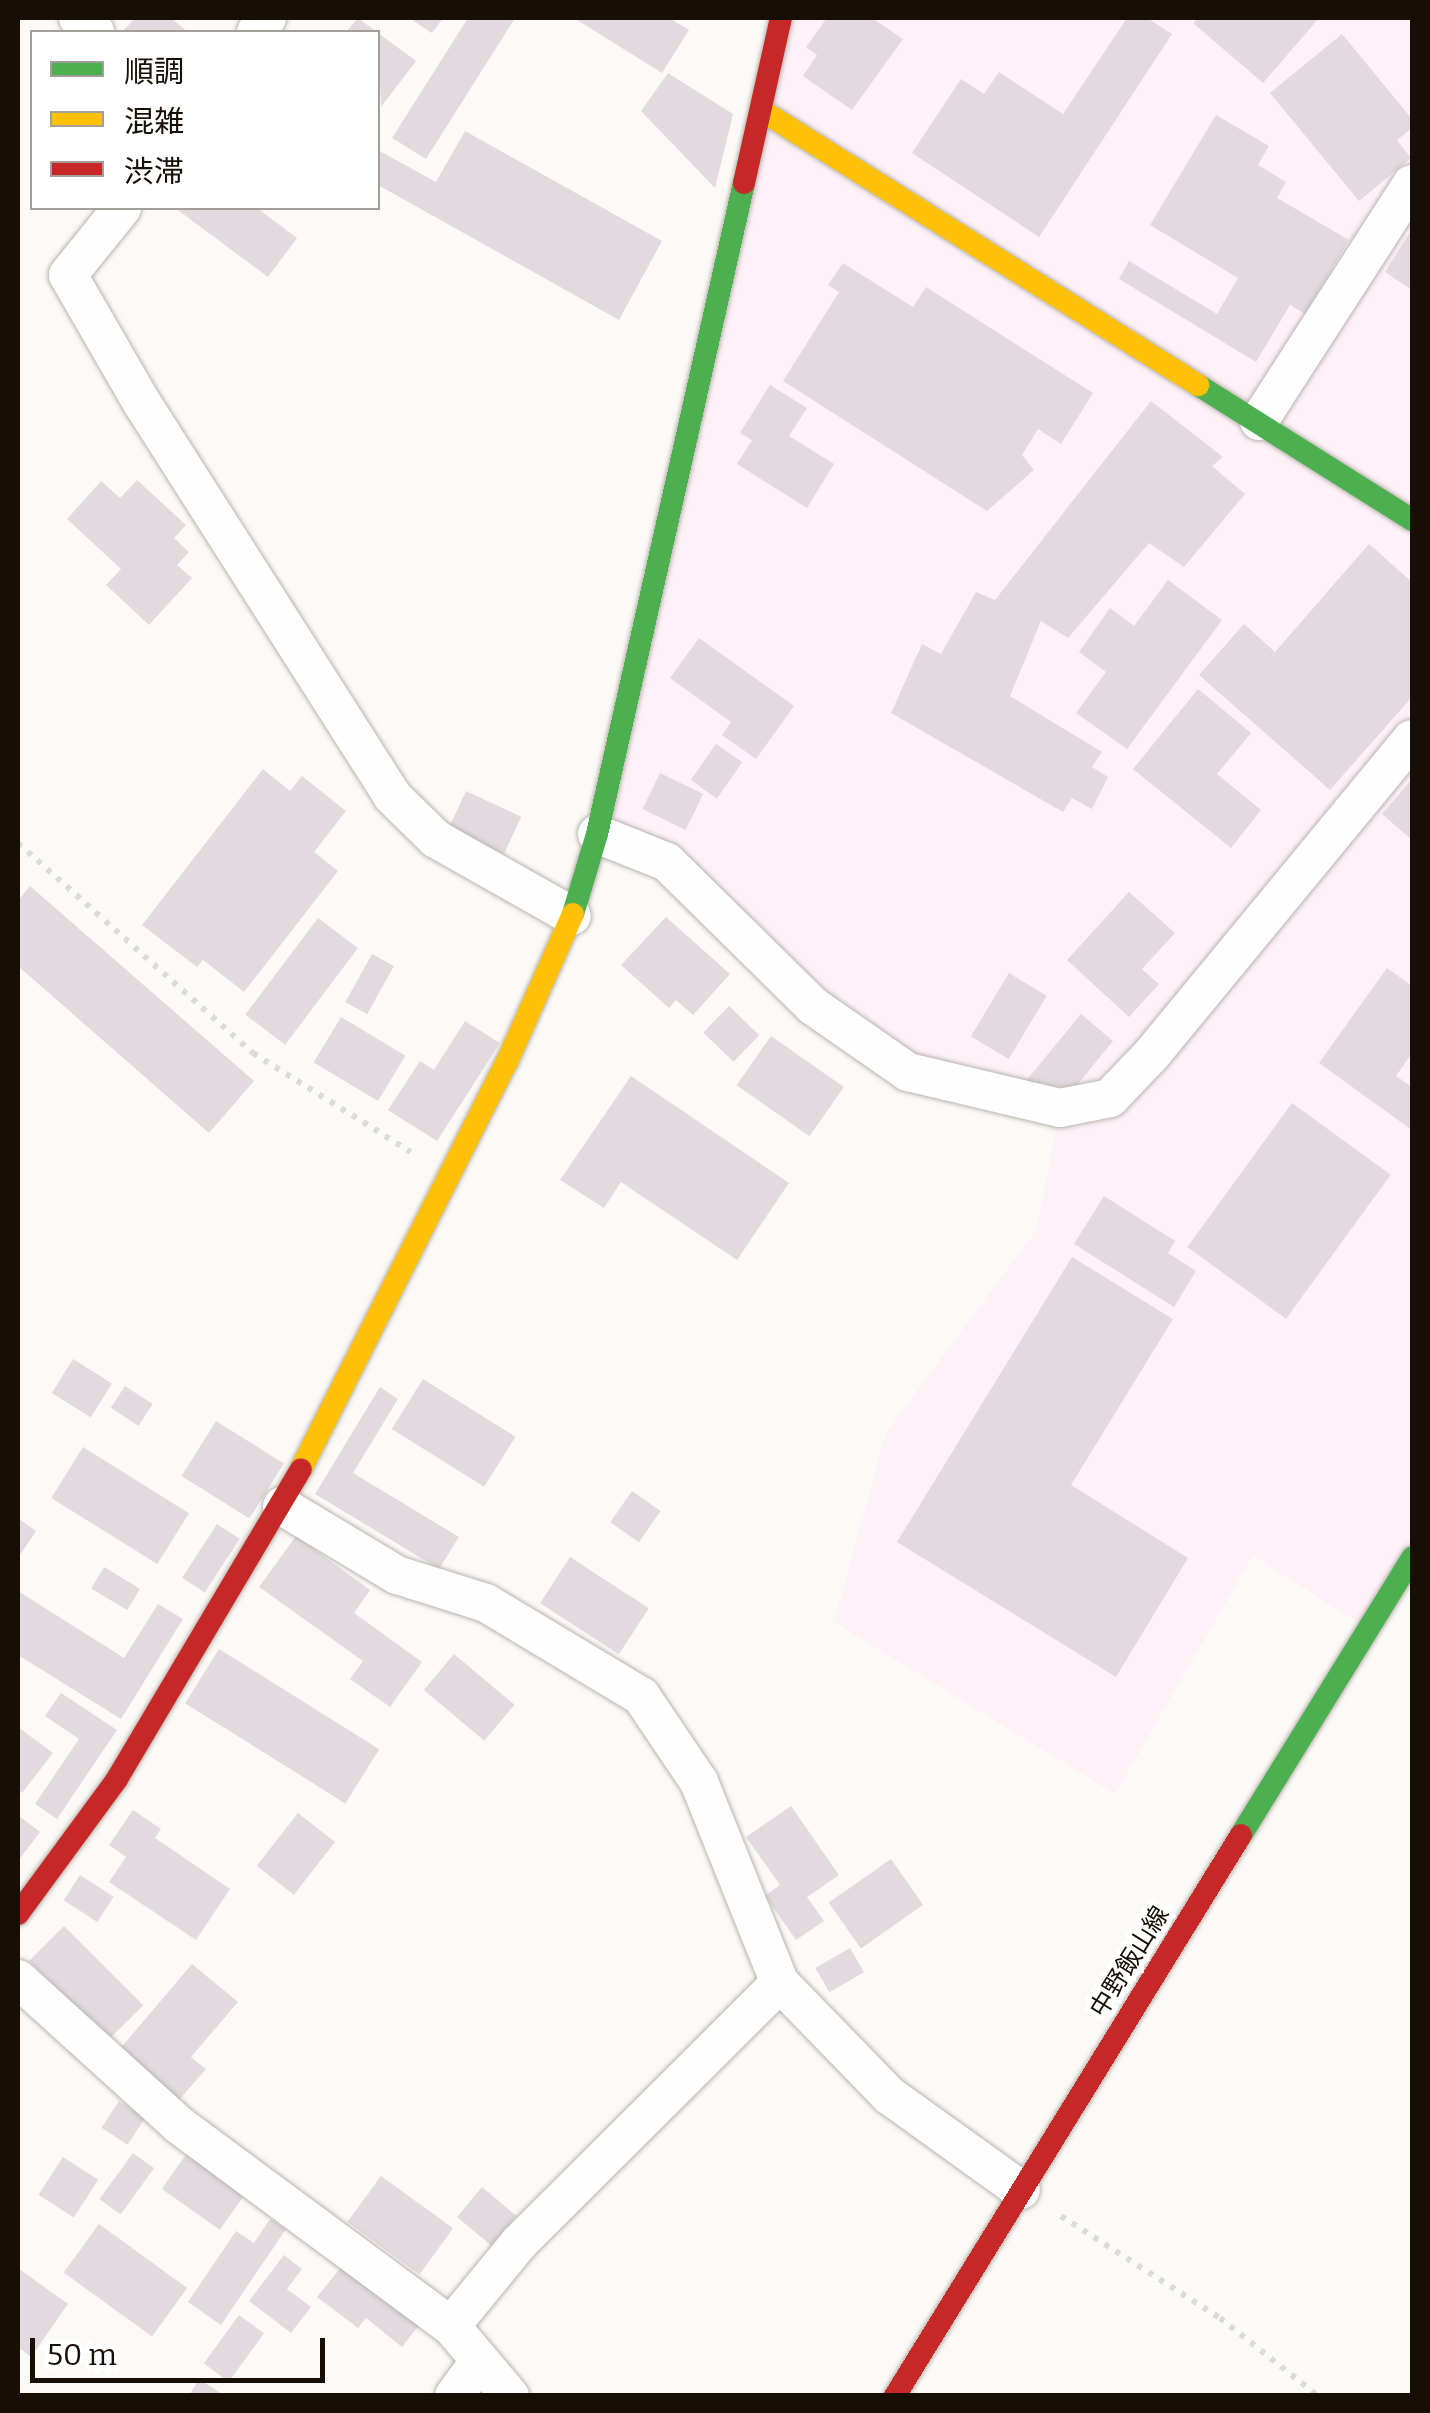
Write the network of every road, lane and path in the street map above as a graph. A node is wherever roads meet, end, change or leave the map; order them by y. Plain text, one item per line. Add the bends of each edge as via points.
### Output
1 (780, 18) edge
2 (764, 112) junction
3 (1412, 184) edge
4 (120, 210) edge
5 (1259, 421) junction
6 (1412, 520) edge
7 (1412, 738) edge
8 (598, 834) junction
9 (18, 843) edge
10 (572, 916) junction
11 (450, 1176) junction
12 (282, 1506) junction
13 (1412, 1558) edge
14 (18, 1914) edge
15 (18, 1978) edge
16 (780, 1984) junction
17 (1021, 2190) junction
18 (451, 2326) junction
19 (478, 2363) junction
20 (454, 2396) edge
21 (510, 2396) edge
22 (894, 2396) edge
23 (1318, 2396) edge

1 - 2 street
2 - 5 street
2 - 8 street
3 - 5 street
4 - 10 street via 68,275 329,698 392,796 436,839
5 - 6 street
7 - 8 street via 1152,1054 1110,1098 1060,1108 908,1072 813,1006 667,862
8 - 10 street
9 - 11 path via 253,1054
10 - 11 street
11 - 12 street
12 - 14 street via 116,1779
12 - 16 street via 397,1575 486,1603 641,1696 699,1782
13 - 17 street, 中野飯山線
15 - 18 street via 180,2125
16 - 17 street via 890,2096
16 - 18 street via 518,2244
17 - 22 street, 中野飯山線
17 - 23 path via 1220,2318
18 - 19 street
19 - 20 street
19 - 21 street

